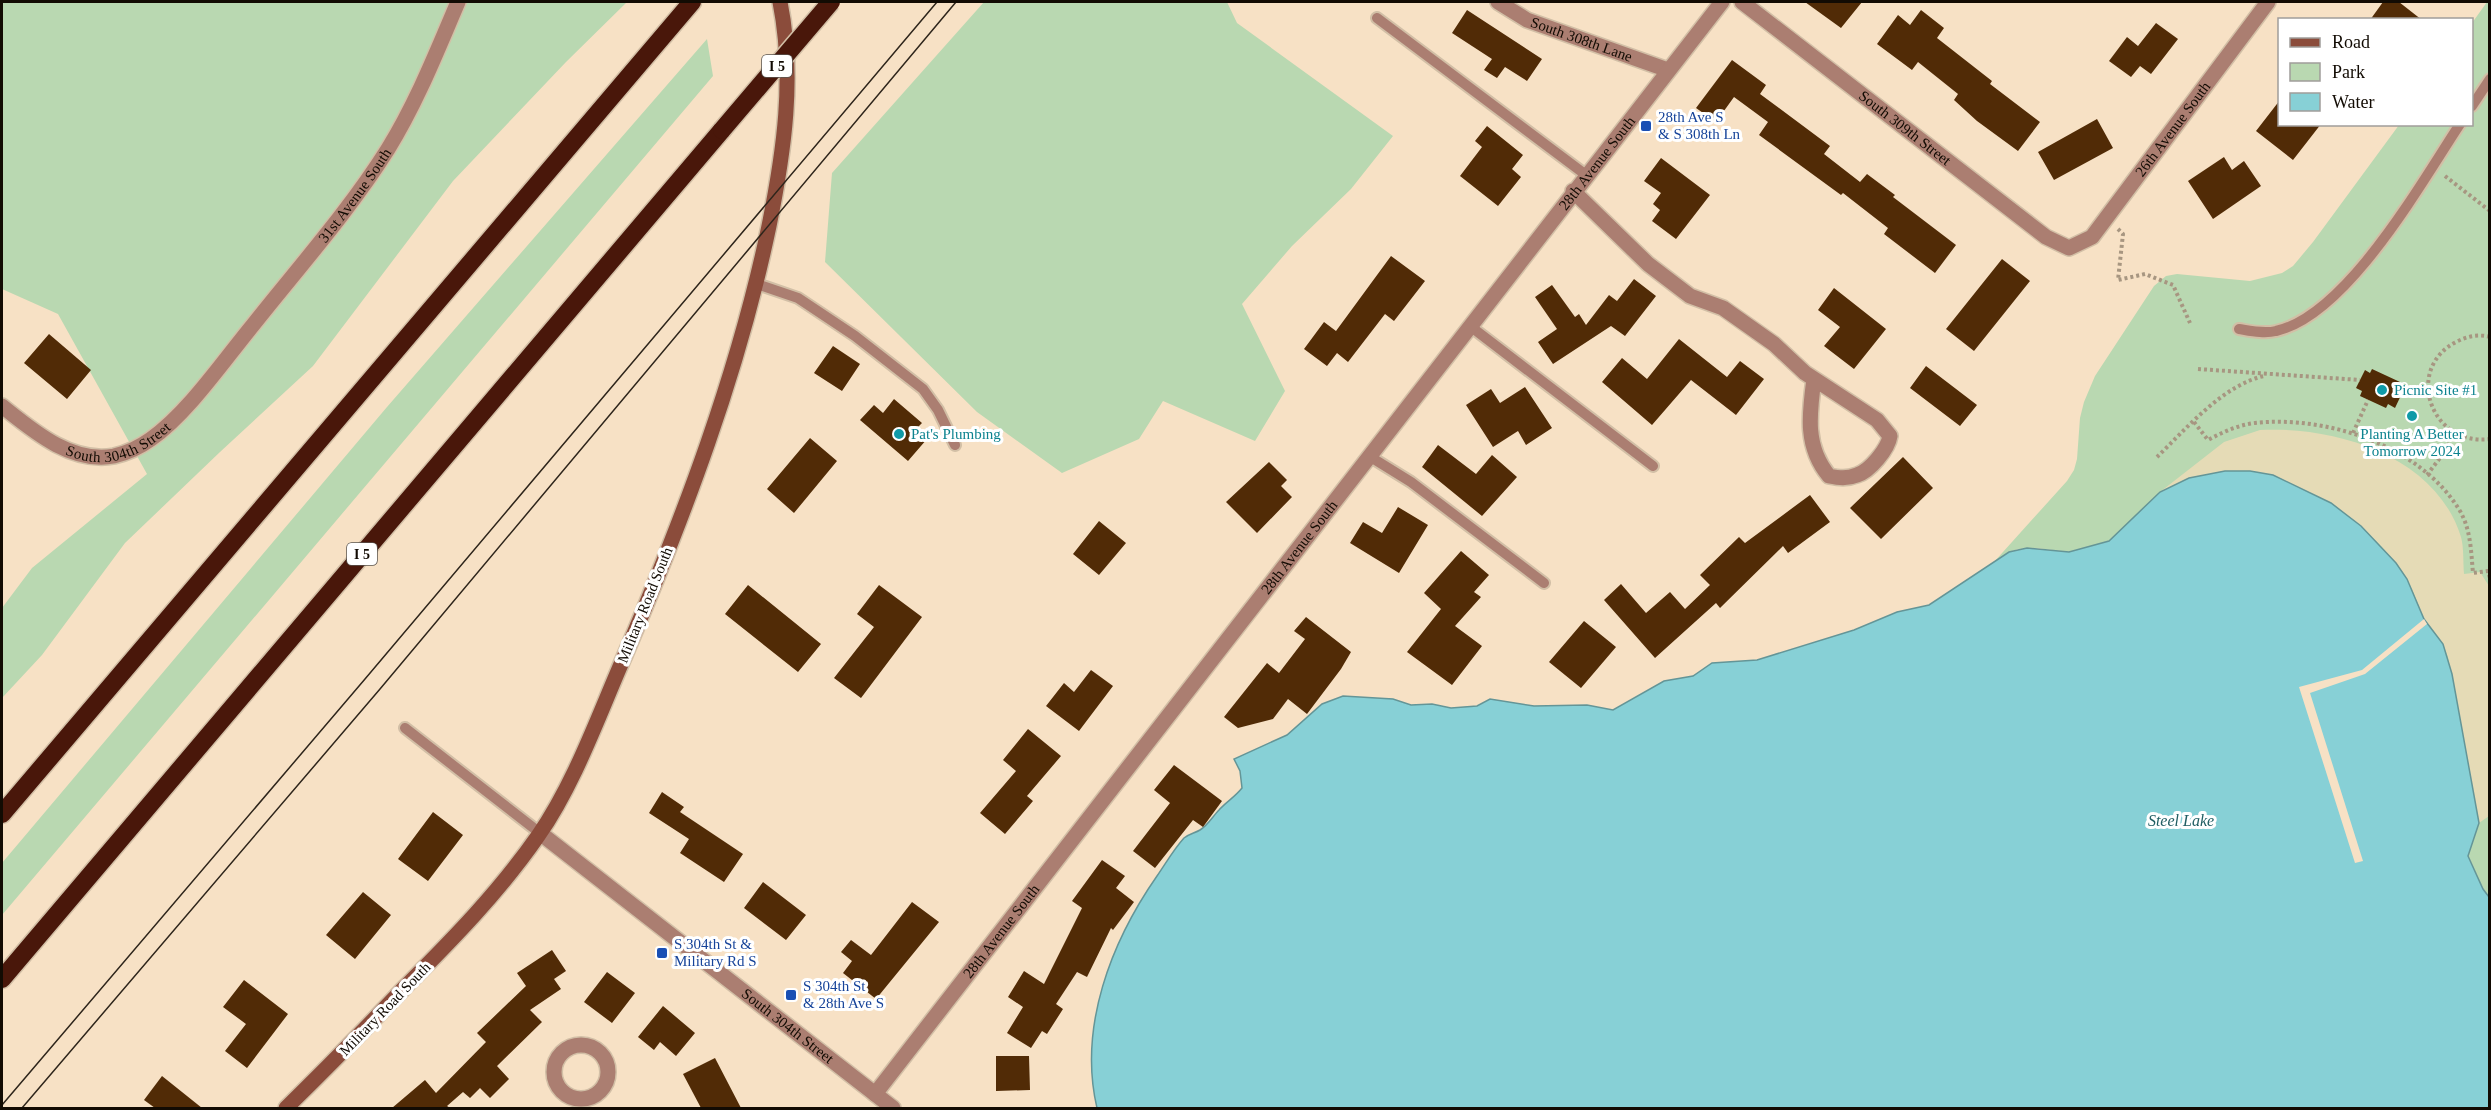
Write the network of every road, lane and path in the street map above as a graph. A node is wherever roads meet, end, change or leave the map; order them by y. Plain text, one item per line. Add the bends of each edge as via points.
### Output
1 (458, 2) edge
2 (692, 2) edge
3 (780, 2) edge
4 (831, 2) edge
5 (1498, 2) edge
6 (1722, 2) edge
7 (1742, 2) edge
8 (2268, 2) edge
9 (1377, 18) dead end
10 (1668, 70) junction
11 (2490, 79) edge
12 (2473, 104) edge
13 (2459, 126) edge
14 (2432, 167) junction
15 (1586, 175) junction
16 (1574, 191) junction
17 (2490, 211) edge
18 (2105, 220) junction
19 (2069, 248) joint
20 (757, 284) junction
21 (2190, 323) dead end
22 (1470, 326) junction
23 (2240, 329) dead end
24 (2490, 337) edge
25 (219, 367) joint
26 (2198, 369) dead end
27 (2271, 375) junction
28 (1814, 379) junction
29 (2360, 380) dead end
30 (2368, 400) dead end
31 (2, 406) edge
32 (2194, 422) junction
33 (2353, 433) junction
34 (2454, 434) junction
35 (2490, 439) edge
36 (955, 445) dead end
37 (1369, 456) junction
38 (2157, 457) dead end
39 (1653, 466) dead end
40 (2427, 475) junction
41 (2490, 578) edge
42 (1544, 583) dead end
43 (405, 728) dead end
44 (2, 814) edge
45 (540, 833) junction
46 (2, 979) edge
47 (875, 1094) junction
48 (286, 1108) edge
49 (893, 1108) edge

1 - 25 street, 31st Avenue South via 421,87 360,192
2 - 44 highway
3 - 20 main road, Military Road South via 788,88 781,166
4 - 46 highway, I 5, bridge
5 - 10 street, South 308th Lane via 1527,20
6 - 10 street, 28th Avenue South
7 - 19 street, South 309th Street via 2046,237
8 - 18 street, 26th Avenue South
9 - 15 lane
10 - 15 street, 28th Avenue South
11 - 12 lane
13 - 14 lane
14 - 17 path
14 - 23 lane via 2377,246 2322,306 2275,331
15 - 16 street, 28th Avenue South
16 - 22 street, 28th Avenue South
16 - 28 street via 1648,264 1690,296 1723,308
18 - 19 street, 26th Avenue South via 2092,237
18 - 21 path via 2123,234 2118,279 2145,274 2173,285
20 - 36 lane via 798,298 923,389
20 - 45 main road, Military Road South via 713,431 658,578 582,752
22 - 37 street, 28th Avenue South
22 - 39 lane
24 - 34 path via 2466,337 2450,345 2430,373 2432,407
25 - 31 street, South 304th Street via 152,439 111,456 92,456 50,441
26 - 27 path
27 - 29 path
27 - 32 path via 2238,386
28 - 28 street via 1809,419 1811,444 1820,465 1829,476 1860,475 1888,448 1890,436 1877,420
30 - 33 path
32 - 33 path via 2208,440 2254,423 2301,423
32 - 38 path
33 - 40 path via 2399,454
34 - 35 path via 2470,440
34 - 40 path
37 - 42 lane via 1411,482
37 - 47 street, 28th Avenue South
40 - 41 path via 2450,497 2467,526 2473,573 2488,572
43 - 45 lane
45 - 47 street, South 304th Street
45 - 48 main road, Military Road South via 474,917
47 - 49 street, South 304th Street

